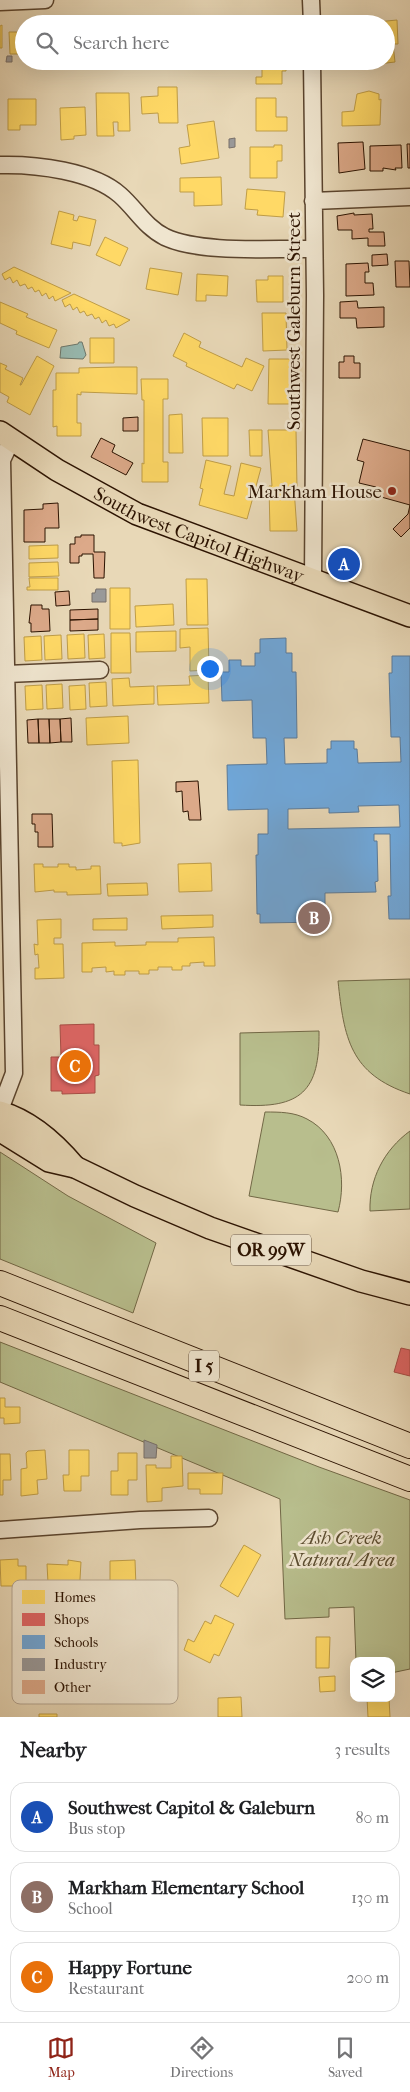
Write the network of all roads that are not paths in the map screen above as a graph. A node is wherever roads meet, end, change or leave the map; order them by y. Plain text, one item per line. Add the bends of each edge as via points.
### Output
1 (45, 0) edge
2 (311, 0) edge
3 (0, 2) edge
4 (312, 15) edge
5 (312, 70) edge
6 (0, 165) edge
7 (410, 196) edge
8 (313, 200) junction
9 (313, 249) junction
10 (6, 435) edge
11 (313, 580) junction
12 (410, 616) edge
13 (100, 670) dead end
14 (7, 674) junction
15 (5, 776) edge
16 (0, 1112) edge
17 (0, 1284) edge
18 (410, 1294) edge
19 (0, 1318) edge
20 (410, 1446) edge
21 (410, 1480) edge
22 (210, 1518) dead end
23 (0, 1530) edge

1 - 3 street
2 - 4 street
5 - 8 street, Southwest Galeburn Street
6 - 9 street via 47,167 103,184 121,195 146,224 185,243 210,247
7 - 8 street
8 - 9 street, Southwest Galeburn Street
9 - 11 street, Southwest Galeburn Street
10 - 11 main road, Southwest Capitol Highway via 57,470 131,511
10 - 14 street via 2,460
11 - 12 main road, Southwest Capitol Highway
13 - 14 street
14 - 15 street
15 - 16 street via 14,1073
16 - 18 main road, OR 99W via 4,1133 49,1162 75,1167 210,1228 361,1281
17 - 20 highway, I 5
19 - 21 highway, I 5
22 - 23 street

